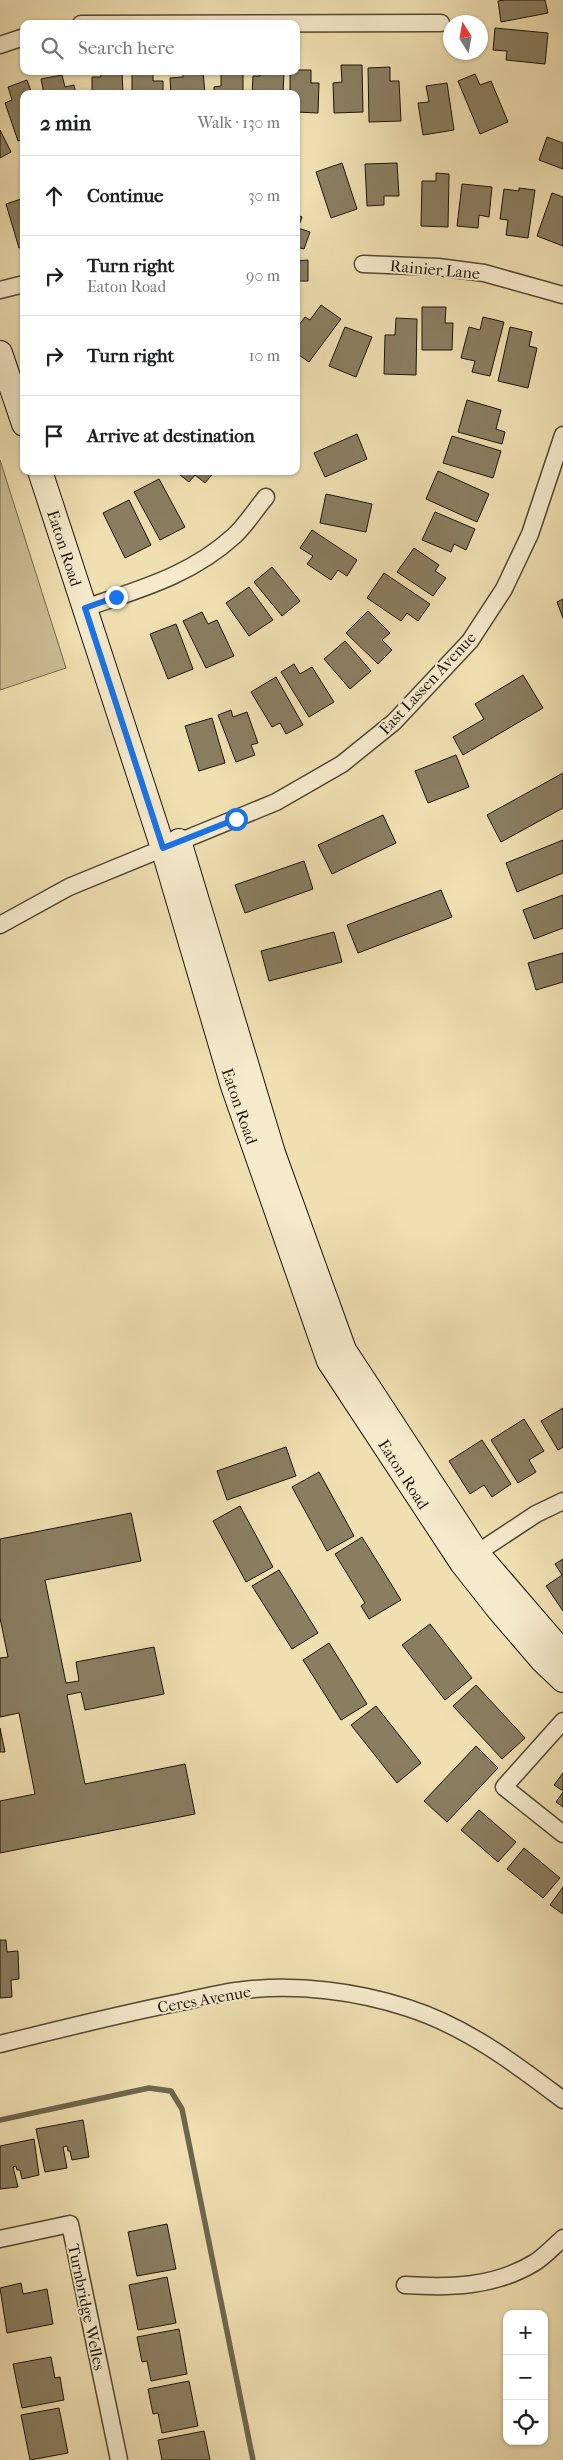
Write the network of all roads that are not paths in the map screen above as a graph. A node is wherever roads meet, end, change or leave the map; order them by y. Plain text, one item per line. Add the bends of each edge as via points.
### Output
1 (300, 23) edge
2 (441, 23) dead end
3 (20, 38) edge
4 (0, 45) edge
5 (363, 264) dead end
6 (20, 285) edge
7 (0, 290) edge
8 (563, 295) edge
9 (0, 353) edge
10 (20, 412) edge
11 (563, 435) edge
12 (41, 475) edge
13 (266, 497) dead end
14 (85, 608) junction
15 (171, 844) junction
16 (0, 925) edge
17 (563, 1501) edge
18 (470, 1558) junction
19 (563, 1653) edge
20 (563, 1680) edge
21 (563, 1721) edge
22 (563, 1834) edge
23 (0, 2044) edge
24 (563, 2100) edge
25 (563, 2238) edge
26 (0, 2240) edge
27 (405, 2285) dead end
28 (119, 2460) edge

1 - 2 street
3 - 4 street
5 - 8 street, Rainier Lane via 438,267 484,273
6 - 7 street
9 - 10 street
11 - 15 street, East Lassen Avenue via 530,534 504,589 470,641 394,722 342,764 276,802
12 - 14 street, Eaton Road
13 - 14 street via 235,535 203,561 169,580
14 - 15 street, Eaton Road
15 - 16 street, East Lassen Avenue via 69,887
15 - 18 street, Eaton Road via 233,1086 329,1361
17 - 18 street via 536,1514
18 - 19 street
18 - 20 street, Eaton Road via 499,1610
21 - 22 street via 504,1787
23 - 24 street, Ceres Avenue via 124,2013 243,1990 294,1988 349,1993 408,2008 455,2027
25 - 27 street via 534,2263 501,2277 443,2288
26 - 28 street, Turnbridge Welles via 70,2224

